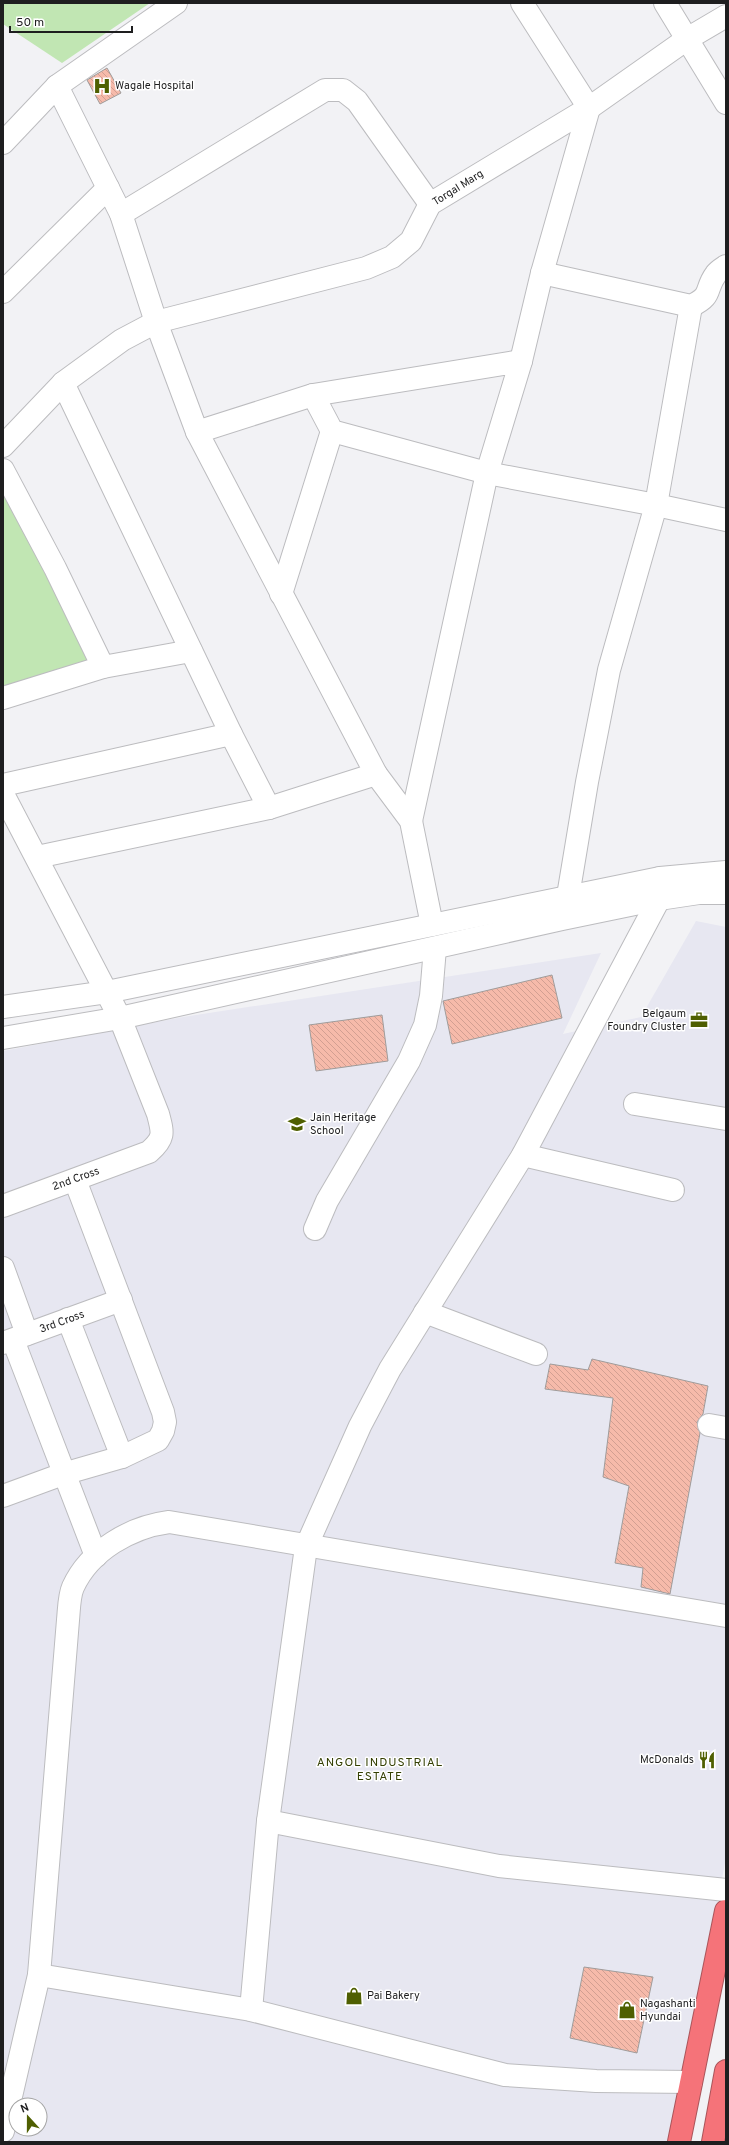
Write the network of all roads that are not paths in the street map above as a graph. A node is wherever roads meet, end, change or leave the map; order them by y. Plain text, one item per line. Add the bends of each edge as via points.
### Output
1 (176, 3) edge
2 (522, 3) edge
3 (665, 3) edge
4 (726, 16) edge
5 (687, 39) junction
6 (57, 86) junction
7 (726, 102) edge
8 (589, 108) junction
9 (3, 143) edge
10 (108, 188) junction
11 (430, 204) junction
12 (121, 214) junction
13 (726, 266) edge
14 (542, 273) junction
15 (3, 292) edge
16 (690, 306) junction
17 (156, 322) junction
18 (521, 361) junction
19 (63, 383) junction
20 (313, 395) junction
21 (332, 431) junction
22 (197, 432) junction
23 (3, 446) edge
24 (3, 470) edge
25 (487, 473) junction
26 (656, 505) junction
27 (726, 520) edge
28 (281, 594) junction
29 (191, 651) junction
30 (102, 667) junction
31 (3, 698) edge
32 (231, 734) junction
33 (376, 774) junction
34 (3, 784) edge
35 (3, 794) edge
36 (270, 808) junction
37 (411, 821) junction
38 (37, 857) junction
39 (726, 872) edge
40 (659, 889) junction
41 (726, 893) edge
42 (568, 896) junction
43 (432, 925) junction
44 (435, 948) junction
45 (107, 992) junction
46 (3, 1007) edge
47 (120, 1018) junction
48 (3, 1038) edge
49 (635, 1104) dead end
50 (726, 1119) edge
51 (523, 1155) junction
52 (75, 1180) junction
53 (673, 1190) dead end
54 (3, 1206) edge
55 (315, 1229) dead end
56 (3, 1268) edge
57 (120, 1300) junction
58 (425, 1312) junction
59 (68, 1320) junction
60 (14, 1339) edge
61 (536, 1354) dead end
62 (122, 1457) junction
63 (63, 1474) junction
64 (4, 1493) edge
65 (306, 1547) junction
66 (96, 1556) junction
67 (726, 1616) edge
68 (268, 1821) junction
69 (726, 1890) edge
70 (726, 1911) edge
71 (39, 1975) junction
72 (251, 2010) junction
73 (726, 2071) edge
74 (691, 2082) junction
75 (3, 2131) edge
76 (679, 2142) edge
77 (713, 2142) edge

1 - 6 street
2 - 8 street
3 - 5 street
4 - 5 street, Torgal Marg
5 - 7 street
5 - 8 street, Torgal Marg
6 - 9 street
6 - 10 street
8 - 11 street, Torgal Marg
8 - 14 street
10 - 12 street
10 - 15 street
11 - 12 street via 357,101 343,90 325,90
11 - 17 street, Torgal Marg via 411,241 392,257 366,268
12 - 17 street
13 - 16 street via 716,274 703,300
14 - 16 street
14 - 18 street
16 - 26 street
17 - 19 street, Torgal Marg via 122,340
17 - 22 street
18 - 20 street
18 - 25 street
19 - 23 street, Torgal Marg
19 - 29 street
20 - 21 street
20 - 22 street
21 - 25 street
21 - 28 street
22 - 28 street
24 - 30 street via 55,568
25 - 26 street
25 - 37 street
26 - 27 street
26 - 42 street via 609,670
28 - 33 street
29 - 30 street
29 - 32 street
30 - 31 street
32 - 34 street
32 - 36 street
33 - 36 street
33 - 37 street
35 - 38 street
36 - 38 street
37 - 43 street
38 - 45 street
39 - 40 street
40 - 41 street
40 - 42 street
40 - 44 street
40 - 51 street
42 - 43 street
43 - 45 street
44 - 47 street
44 - 55 street via 431,996 425,1025 409,1061 327,1202
45 - 46 street
45 - 47 street
47 - 48 street
47 - 52 street, 2nd Cross via 158,1114 162,1129 159,1143 149,1152
49 - 50 street
51 - 53 street
51 - 58 street
52 - 54 street, 2nd Cross
52 - 57 street
56 - 60 street
57 - 59 street, 3rd Cross
57 - 62 street via 165,1422 158,1440
58 - 61 street
58 - 65 street via 390,1369 360,1426
59 - 60 street, 3rd Cross
59 - 62 street
60 - 63 street
62 - 63 street
63 - 64 street
63 - 66 street
65 - 66 street via 169,1522 150,1525 124,1535
65 - 67 street
65 - 68 street
66 - 71 street via 83,1569 72,1588
68 - 69 street via 499,1866
68 - 72 street
70 - 74 highway
71 - 72 street
71 - 75 street
72 - 74 street via 505,2075 596,2081
73 - 77 highway
74 - 76 highway

